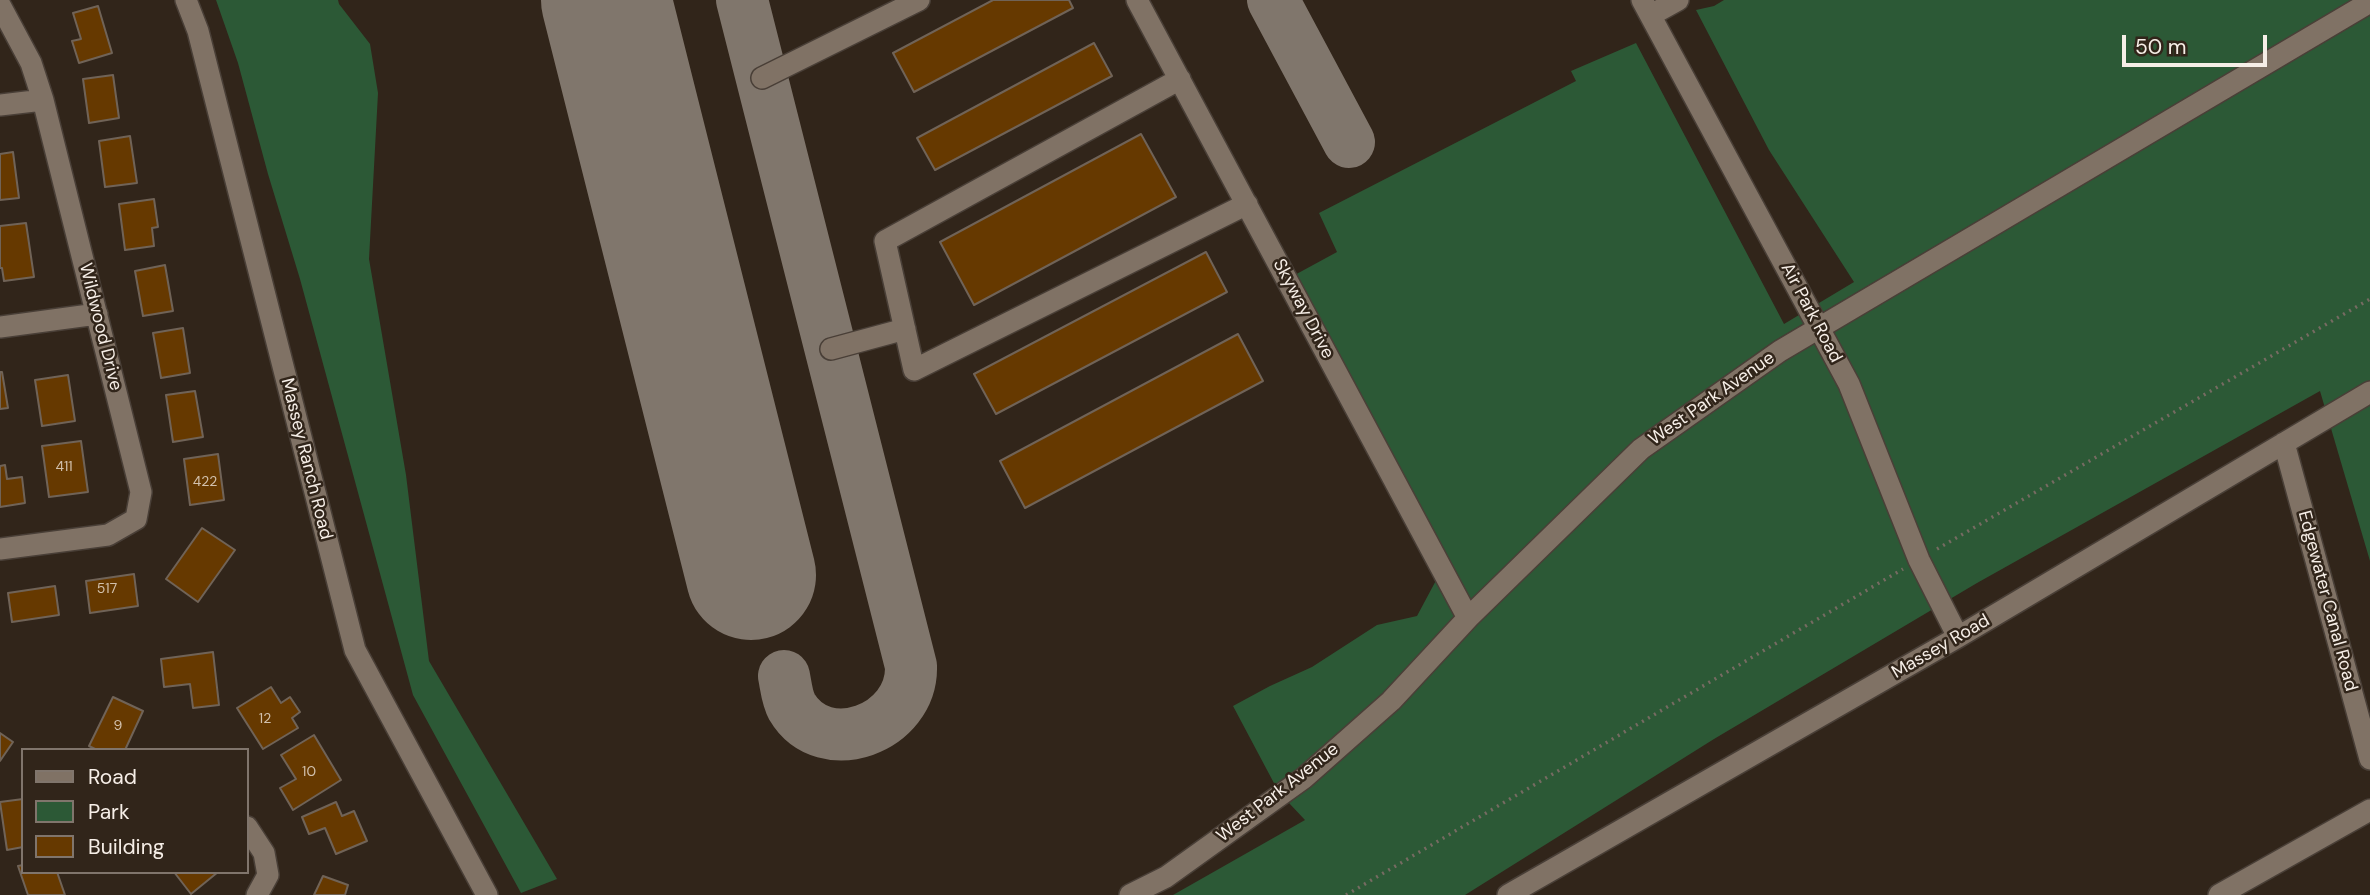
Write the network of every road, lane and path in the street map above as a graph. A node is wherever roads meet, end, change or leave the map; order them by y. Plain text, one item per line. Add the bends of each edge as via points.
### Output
1 (186, 0) edge
2 (919, 0) edge
3 (1137, 0) edge
4 (1678, 0) edge
5 (2363, 3) edge
6 (0, 5) edge
7 (1646, 8) edge
8 (762, 78) dead end
9 (1180, 79) junction
10 (43, 100) junction
11 (0, 105) edge
12 (1247, 204) junction
13 (2370, 299) edge
14 (97, 314) junction
15 (0, 327) edge
16 (1819, 327) junction
17 (905, 329) junction
18 (831, 349) dead end
19 (2370, 393) edge
20 (2284, 443) junction
21 (0, 550) edge
22 (1919, 560) junction
23 (1468, 618) junction
24 (1958, 637) junction
25 (2370, 759) edge
26 (2370, 810) edge
27 (248, 829) edge
28 (257, 895) edge
29 (486, 895) edge
30 (1130, 895) edge
31 (1346, 895) edge
32 (1508, 895) edge
33 (2220, 895) edge

1 - 29 street, Massey Ranch Road via 355,650
2 - 8 street
3 - 9 street, Skyway Drive
4 - 7 street
5 - 16 street, West Park Avenue
6 - 10 street, Wildwood Drive via 31,63
7 - 16 street, Air Park Road
9 - 12 street, Skyway Drive
9 - 17 street via 885,241
10 - 11 street
10 - 14 street, Wildwood Drive
12 - 17 street via 915,370
12 - 23 street, Skyway Drive
13 - 22 path
14 - 15 street
14 - 21 street, Wildwood Drive via 141,492 136,519 108,535
16 - 22 street, Air Park Road via 1849,384
16 - 23 street, West Park Avenue via 1641,449
17 - 18 street
19 - 20 street, Massey Road
20 - 24 street, Massey Road
20 - 25 street, Edgewater Canal Road
22 - 24 street, Air Park Road
22 - 31 path
23 - 30 street, West Park Avenue via 1391,701 1304,778 1166,877
24 - 32 street, Massey Road
26 - 33 street
27 - 28 street via 264,853 268,874

